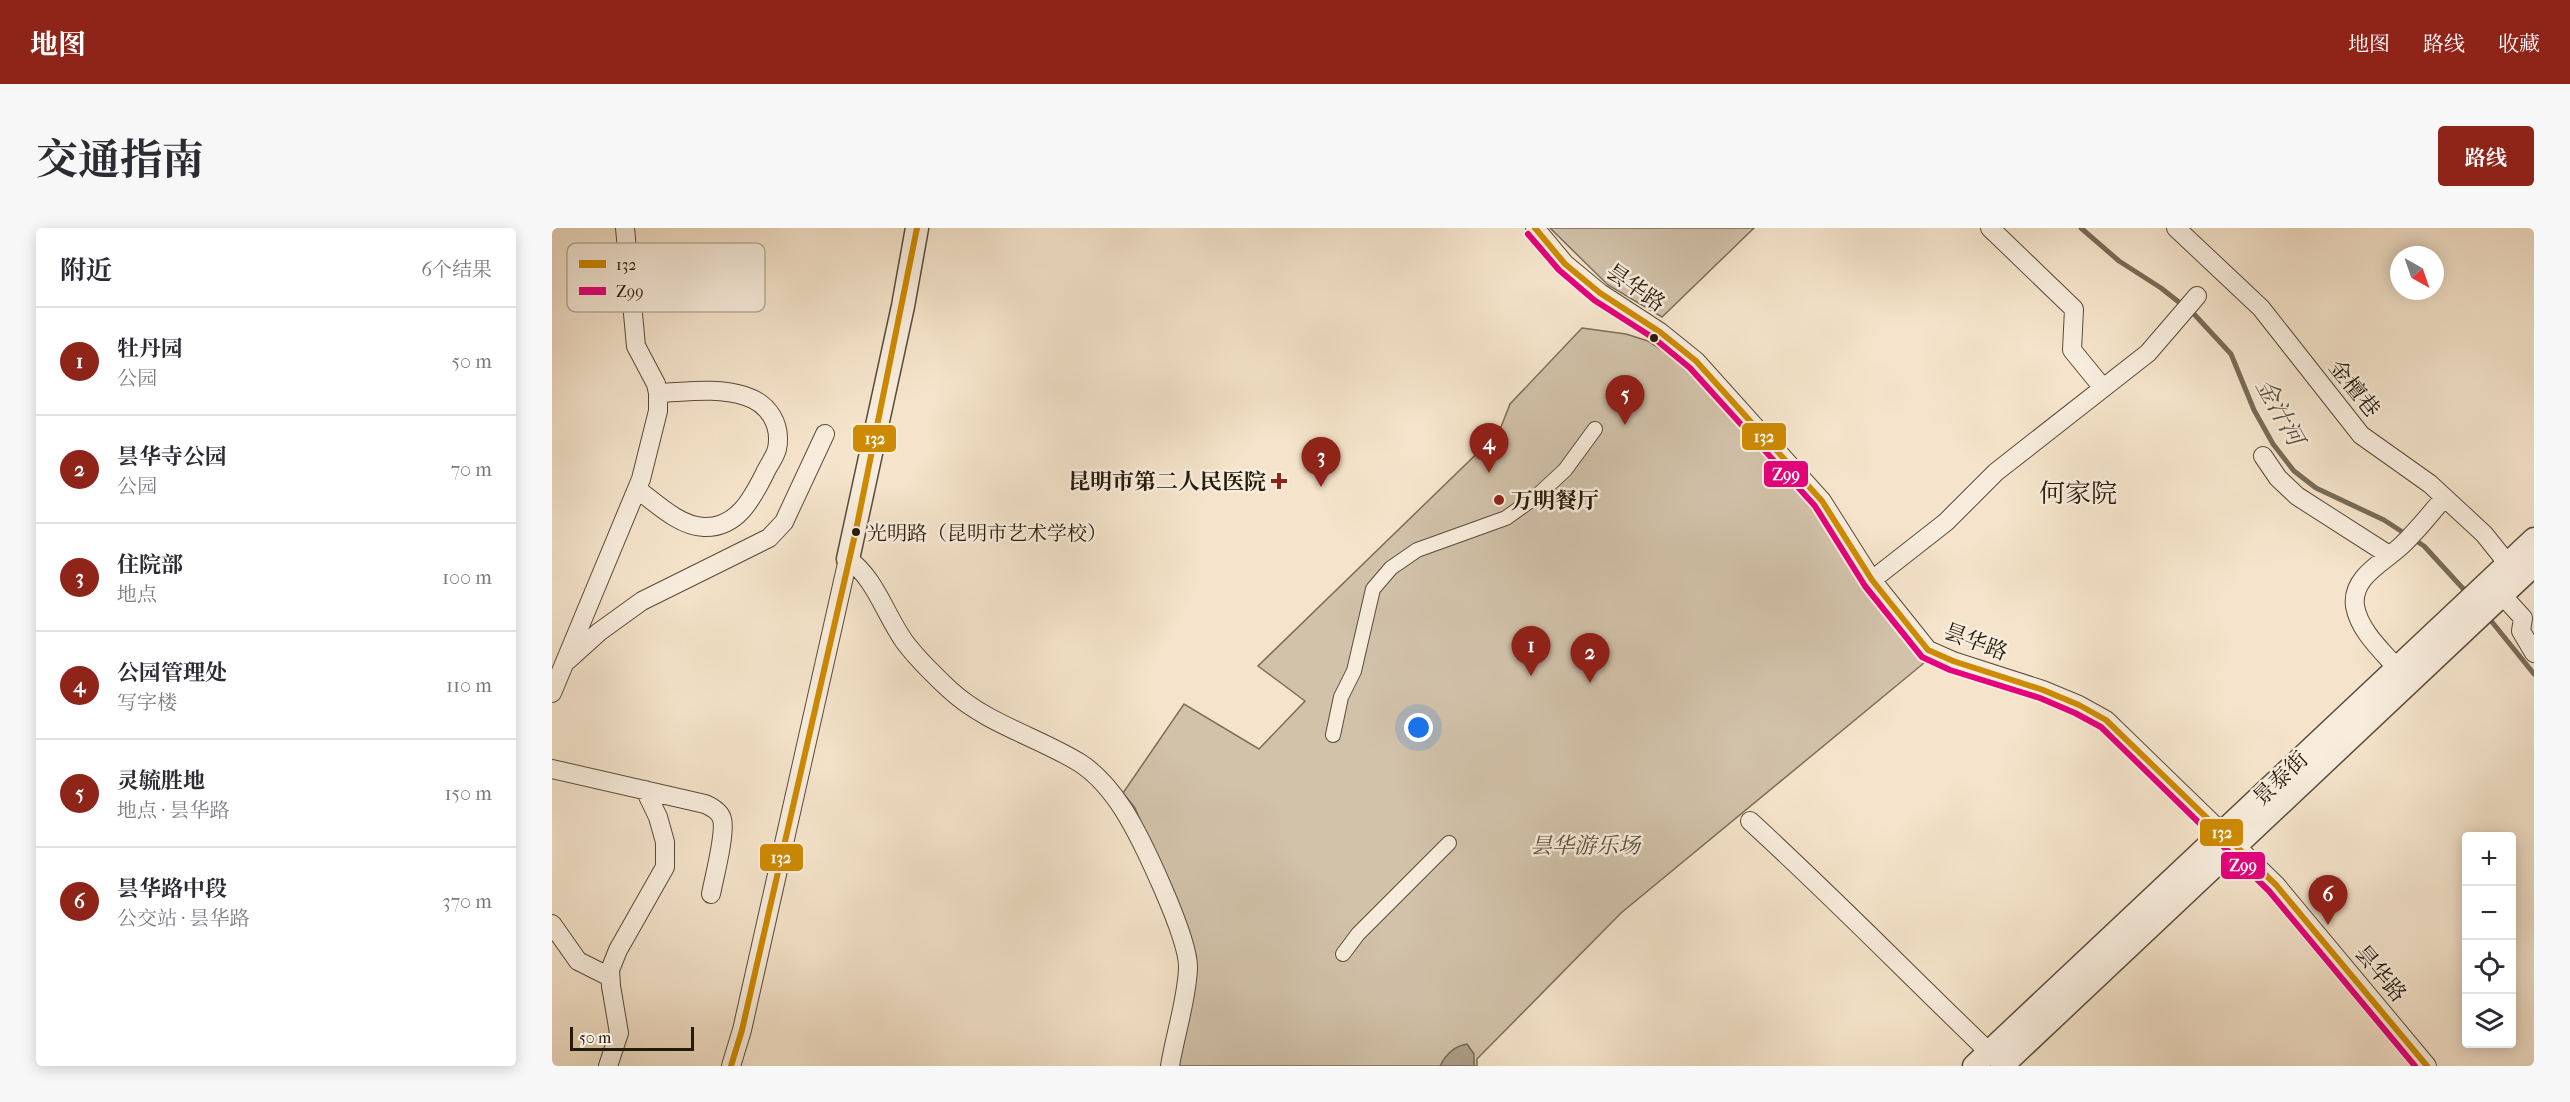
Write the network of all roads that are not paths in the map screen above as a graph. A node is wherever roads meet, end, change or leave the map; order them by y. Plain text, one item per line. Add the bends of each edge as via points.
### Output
1 (625, 228) edge
2 (917, 228) edge
3 (1535, 228) edge
4 (1990, 228) edge
5 (2176, 228) edge
6 (2191, 228) edge
7 (626, 243) edge
8 (2197, 296) dead end
9 (633, 312) edge
10 (2103, 388) junction
11 (658, 393) junction
12 (1595, 429) dead end
13 (825, 434) dead end
14 (2263, 456) dead end
15 (637, 489) junction
16 (2444, 498) junction
17 (2534, 539) edge
18 (2394, 552) junction
19 (848, 559) junction
20 (2519, 562) edge
21 (1872, 580) junction
22 (2494, 594) junction
23 (2456, 625) junction
24 (2534, 653) edge
25 (562, 665) junction
26 (2396, 668) junction
27 (552, 693) edge
28 (1333, 735) dead end
29 (552, 769) edge
30 (645, 790) junction
31 (1750, 821) dead end
32 (2228, 839) junction
33 (1449, 843) dead end
34 (711, 894) dead end
35 (552, 924) edge
36 (1343, 954) dead end
37 (610, 977) junction
38 (1988, 1061) edge
39 (608, 1066) edge
40 (731, 1066) edge
41 (1170, 1066) edge
42 (2427, 1066) edge

1 - 7 street
2 - 19 street
3 - 21 street, 昙华路 via 1565,264 1600,293 1696,361 1822,501
4 - 10 street via 2074,309 2072,350
5 - 16 street, 金檀巷 via 2261,308 2361,435
6 - 20 street, 金檀巷 via 2272,305 2367,425 2441,480
8 - 10 street via 2148,353
9 - 11 street via 636,346
10 - 21 street via 1996,472 1946,522
11 - 15 street via 658,411
11 - 15 street via 719,391 745,396 767,408 772,416 777,449 752,499 722,525 703,527 686,522
12 - 28 street via 1565,470 1538,495 1506,518 1417,550 1391,568 1373,589 1354,671 1341,697
13 - 25 street via 784,522 769,538 642,600
14 - 18 street via 2297,496
15 - 25 street
16 - 18 street
16 - 20 street, 金檀巷
17 - 20 street, 景泰街
18 - 26 street via 2376,564 2360,585 2355,605 2363,627
19 - 40 street
19 - 41 street via 866,575 905,642 952,692 978,712 1082,764 1123,809 1177,923 1186,954 1187,974
20 - 22 street, 景泰街
21 - 32 street, 昙华路 via 1928,650 2043,690 2106,720
22 - 23 street, 景泰街
22 - 24 street via 2523,618 2521,631
23 - 26 street, 景泰街
23 - 32 street, 景泰街
25 - 27 street
26 - 32 street, 景泰街
29 - 30 street
30 - 34 street via 705,804 722,818
30 - 37 street via 665,842 664,867 618,950
31 - 38 street via 1836,900
32 - 38 street, 景泰街
32 - 42 street, 昙华路 via 2276,885
33 - 36 street
35 - 37 street via 578,961
37 - 39 street via 618,1033

